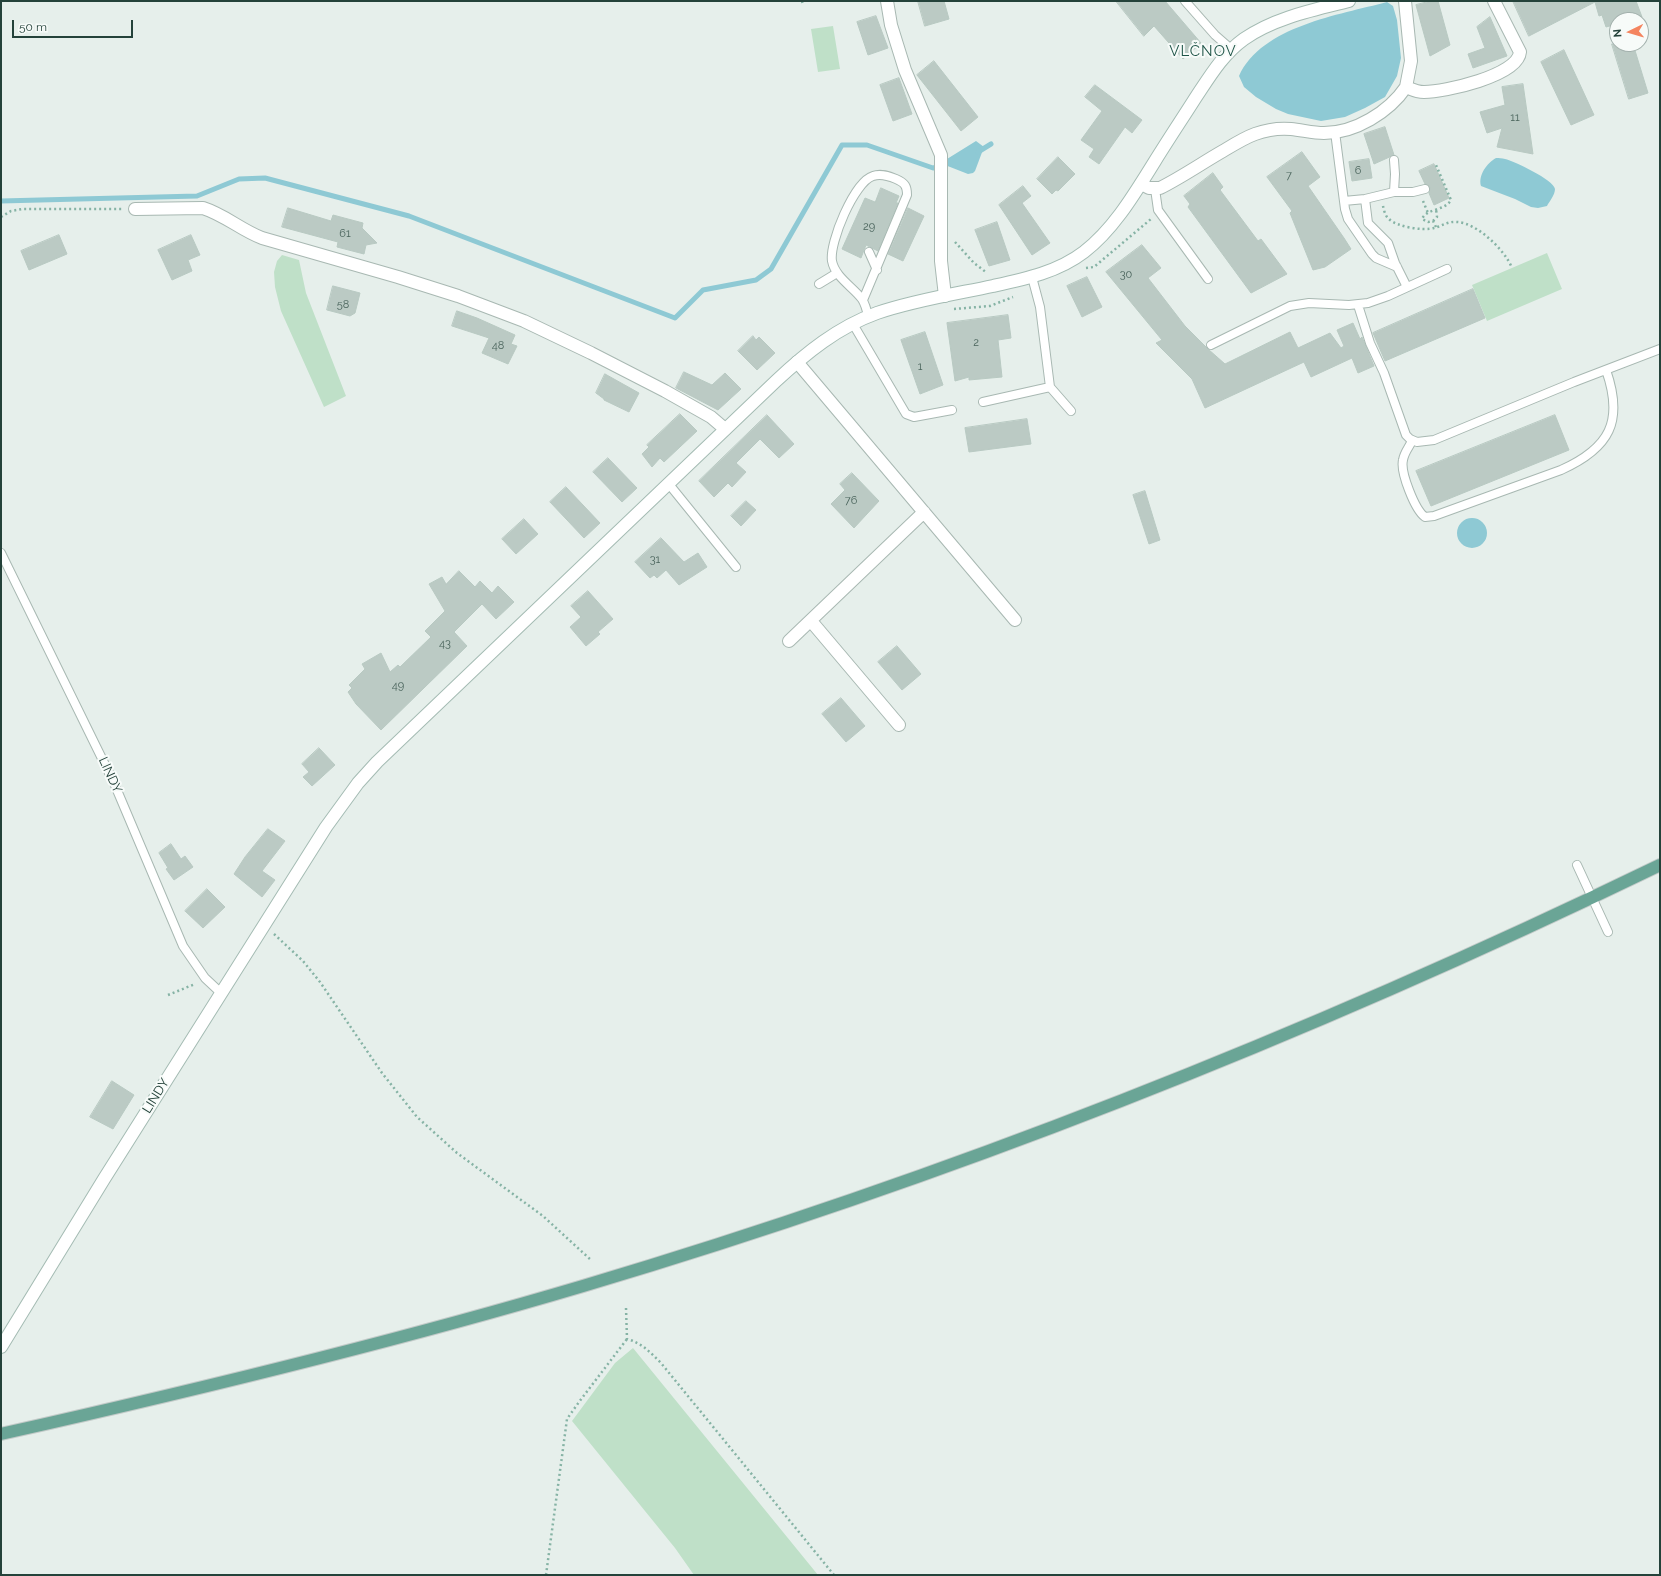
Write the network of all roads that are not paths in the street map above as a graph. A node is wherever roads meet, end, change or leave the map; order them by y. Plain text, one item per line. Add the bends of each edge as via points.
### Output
1 (887, 1) edge
2 (1185, 1) edge
3 (1349, 1) edge
4 (1405, 1) edge
5 (1494, 1) edge
6 (1231, 49) junction
7 (1406, 87) junction
8 (1335, 132) junction
9 (1394, 160) dead end
10 (1141, 184) junction
11 (1155, 189) junction
12 (1425, 189) dead end
13 (1394, 192) junction
14 (1365, 199) junction
15 (1344, 201) junction
16 (135, 209) road end
17 (1372, 228) junction
18 (1360, 236) junction
19 (869, 252) dead end
20 (1397, 267) junction
21 (1447, 268) dead end
22 (877, 270) junction
23 (837, 272) junction
24 (1032, 277) junction
25 (1208, 279) dead end
26 (819, 284) dead end
27 (1407, 287) junction
28 (945, 296) junction
29 (863, 300) junction
30 (1358, 305) junction
31 (868, 316) junction
32 (852, 324) junction
33 (1211, 345) dead end
34 (1660, 349) edge
35 (797, 362) junction
36 (1606, 370) junction
37 (1050, 387) junction
38 (983, 402) dead end
39 (952, 410) dead end
40 (1071, 411) dead end
41 (725, 429) junction
42 (1412, 440) junction
43 (668, 483) junction
44 (924, 512) junction
45 (1, 553) edge
46 (736, 567) dead end
47 (811, 620) junction
48 (1015, 620) dead end
49 (789, 641) dead end
50 (899, 725) dead end
51 (1577, 865) dead end
52 (1660, 865) edge
53 (1592, 898) junction
54 (1608, 932) dead end
55 (221, 992) junction
56 (1, 1347) edge
57 (1, 1434) edge

1 - 28 street via 891,25 905,70 941,159 941,261
2 - 6 lane
3 - 6 street, LINDY via 1276,22 1255,32
4 - 7 street via 1411,61
5 - 7 street via 1519,48 1520,56 1514,64 1496,74 1448,88 1421,92
6 - 10 street, LINDY via 1211,74
7 - 8 street via 1386,109 1361,124
8 - 11 street via 1290,129 1255,134
8 - 15 lane
9 - 13 lane
10 - 11 street
10 - 24 street, LINDY via 1116,219 1090,247 1067,263
11 - 25 lane via 1158,210
12 - 13 lane
13 - 14 lane
14 - 15 lane
14 - 17 lane via 1367,220
15 - 18 lane via 1348,219
16 - 41 street via 203,208 262,238 398,277 492,308 558,337 651,384 712,417
17 - 18 lane
17 - 20 lane via 1388,243
18 - 20 lane via 1376,258
19 - 22 lane
20 - 27 lane
21 - 27 lane
22 - 23 lane via 907,195 904,183 885,175 867,179 853,196 833,247 832,261
22 - 29 lane
23 - 26 lane
23 - 29 lane
24 - 28 street, LINDY
24 - 37 lane via 1040,307
27 - 30 lane via 1376,301
28 - 31 street, LINDY
29 - 31 lane
30 - 33 lane via 1309,303 1290,306
30 - 42 lane via 1403,430
31 - 32 street, LINDY
32 - 35 street, LINDY via 827,338
32 - 39 lane via 906,414 914,417
34 - 36 lane
35 - 41 street, LINDY
35 - 44 street
36 - 42 lane via 1434,440 1421,443
36 - 42 lane via 1614,403 1610,431 1602,443 1576,463 1561,470 1429,518 1424,517 1419,511 1403,472 1402,460
37 - 38 lane
37 - 40 lane
41 - 43 street, LINDY
43 - 46 lane
43 - 55 street, LINDY via 358,783 326,827
44 - 47 street
44 - 48 street
45 - 55 lane, LINDY via 114,783 183,946 207,981
47 - 49 street
47 - 50 street
51 - 53 lane
52 - 53 main road
53 - 54 lane
53 - 57 main road via 1342,1011 1132,1097 999,1147 707,1248 450,1324 193,1390
55 - 56 street, LINDY

